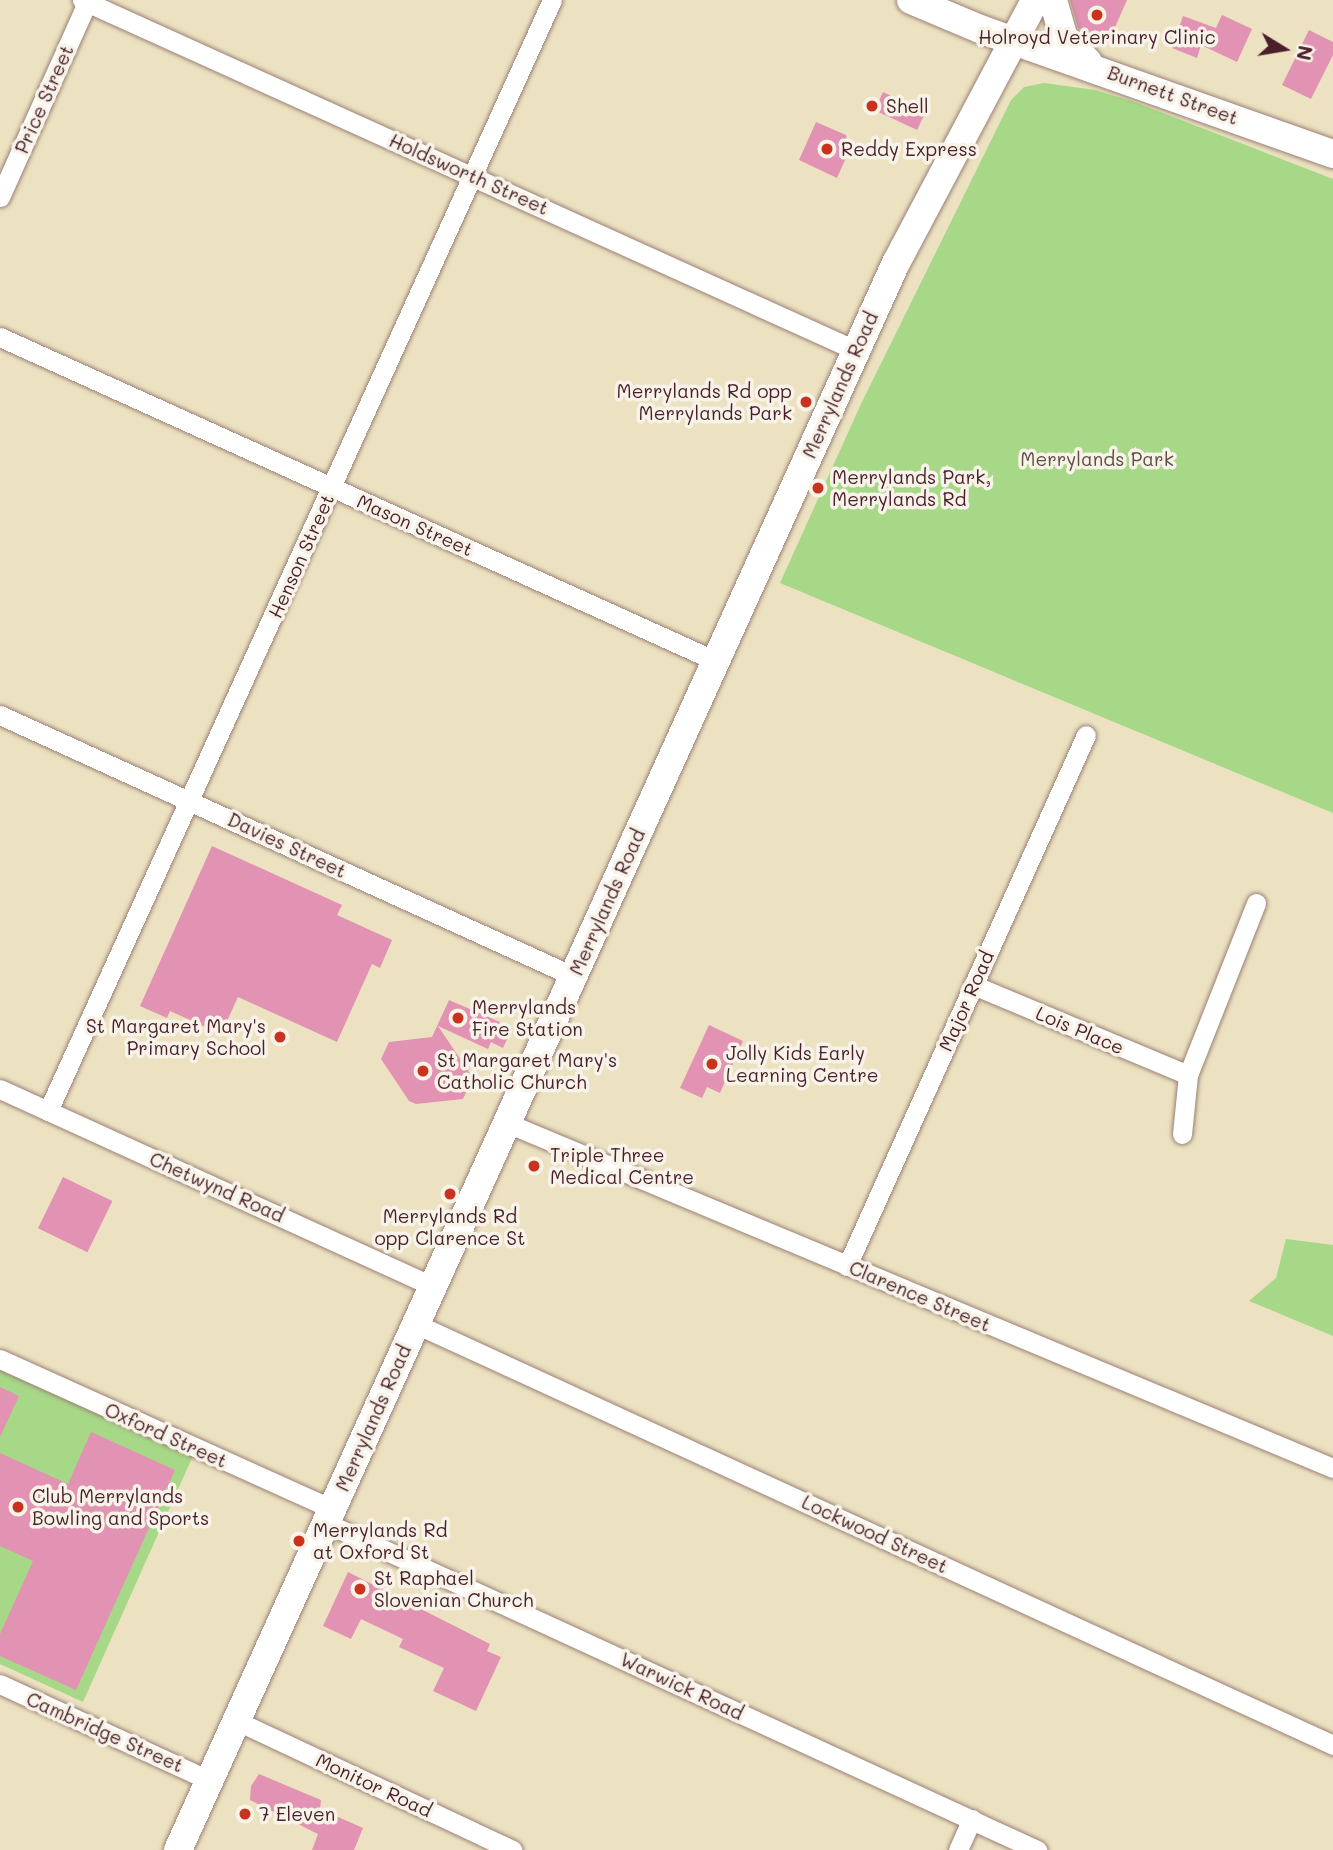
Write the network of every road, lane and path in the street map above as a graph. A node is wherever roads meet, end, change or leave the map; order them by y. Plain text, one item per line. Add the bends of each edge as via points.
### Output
1 (552, 0) edge
2 (911, 0) edge
3 (1035, 0) edge
4 (1053, 0) edge
5 (85, 1) edge
6 (1011, 40) junction
7 (1092, 65) junction
8 (1333, 154) edge
9 (7, 163) edge
10 (471, 175) junction
11 (0, 197) edge
12 (0, 337) edge
13 (855, 350) junction
14 (332, 488) junction
15 (716, 660) junction
16 (0, 715) edge
17 (1086, 735) dead end
18 (190, 801) junction
19 (1256, 903) dead end
20 (573, 976) junction
21 (973, 985) junction
22 (1188, 1075) junction
23 (0, 1089) edge
24 (48, 1111) junction
25 (507, 1123) junction
26 (1182, 1134) dead end
27 (847, 1266) junction
28 (433, 1286) junction
29 (416, 1324) junction
30 (0, 1359) edge
31 (1333, 1468) edge
32 (329, 1516) junction
33 (0, 1684) edge
34 (237, 1721) junction
35 (1333, 1745) edge
36 (209, 1780) junction
37 (972, 1819) junction
38 (178, 1850) edge
39 (512, 1850) edge
40 (958, 1850) edge
41 (1037, 1850) edge

1 - 10 street, Henson Street
2 - 6 main road, Burnett Street
3 - 6 main road, Merrylands Road
4 - 7 main road via 1063,36
5 - 9 street, Price Street
5 - 10 street, Holdsworth Street
6 - 7 main road, Burnett Street
6 - 13 main road, Merrylands Road
7 - 8 main road, Burnett Street
9 - 11 street, Price Street
10 - 13 street, Holdsworth Street
10 - 14 street, Henson Street
12 - 14 street, Mason Street
13 - 15 main road, Merrylands Road
14 - 15 street, Mason Street
14 - 18 street, Henson Street
15 - 20 main road, Merrylands Road
16 - 18 street, Davies Street
17 - 21 street, Major Road
18 - 20 street, Davies Street
18 - 24 street, Henson Street
19 - 22 street
20 - 25 main road, Merrylands Road
21 - 22 street, Lois Place
21 - 27 street, Major Road
22 - 26 street
23 - 24 street, Chetwynd Road
24 - 28 street, Chetwynd Road
25 - 27 street, Clarence Street
25 - 28 main road, Merrylands Road
27 - 31 street, Clarence Street
28 - 29 main road, Merrylands Road
29 - 32 main road, Merrylands Road
29 - 35 street, Lockwood Street
30 - 32 street, Oxford Street
32 - 34 main road, Merrylands Road
32 - 37 street, Warwick Road
33 - 36 street, Cambridge Street
34 - 36 main road, Merrylands Road
34 - 39 street, Monitor Road
36 - 38 main road, Merrylands Road
37 - 40 street
37 - 41 street, Warwick Road

